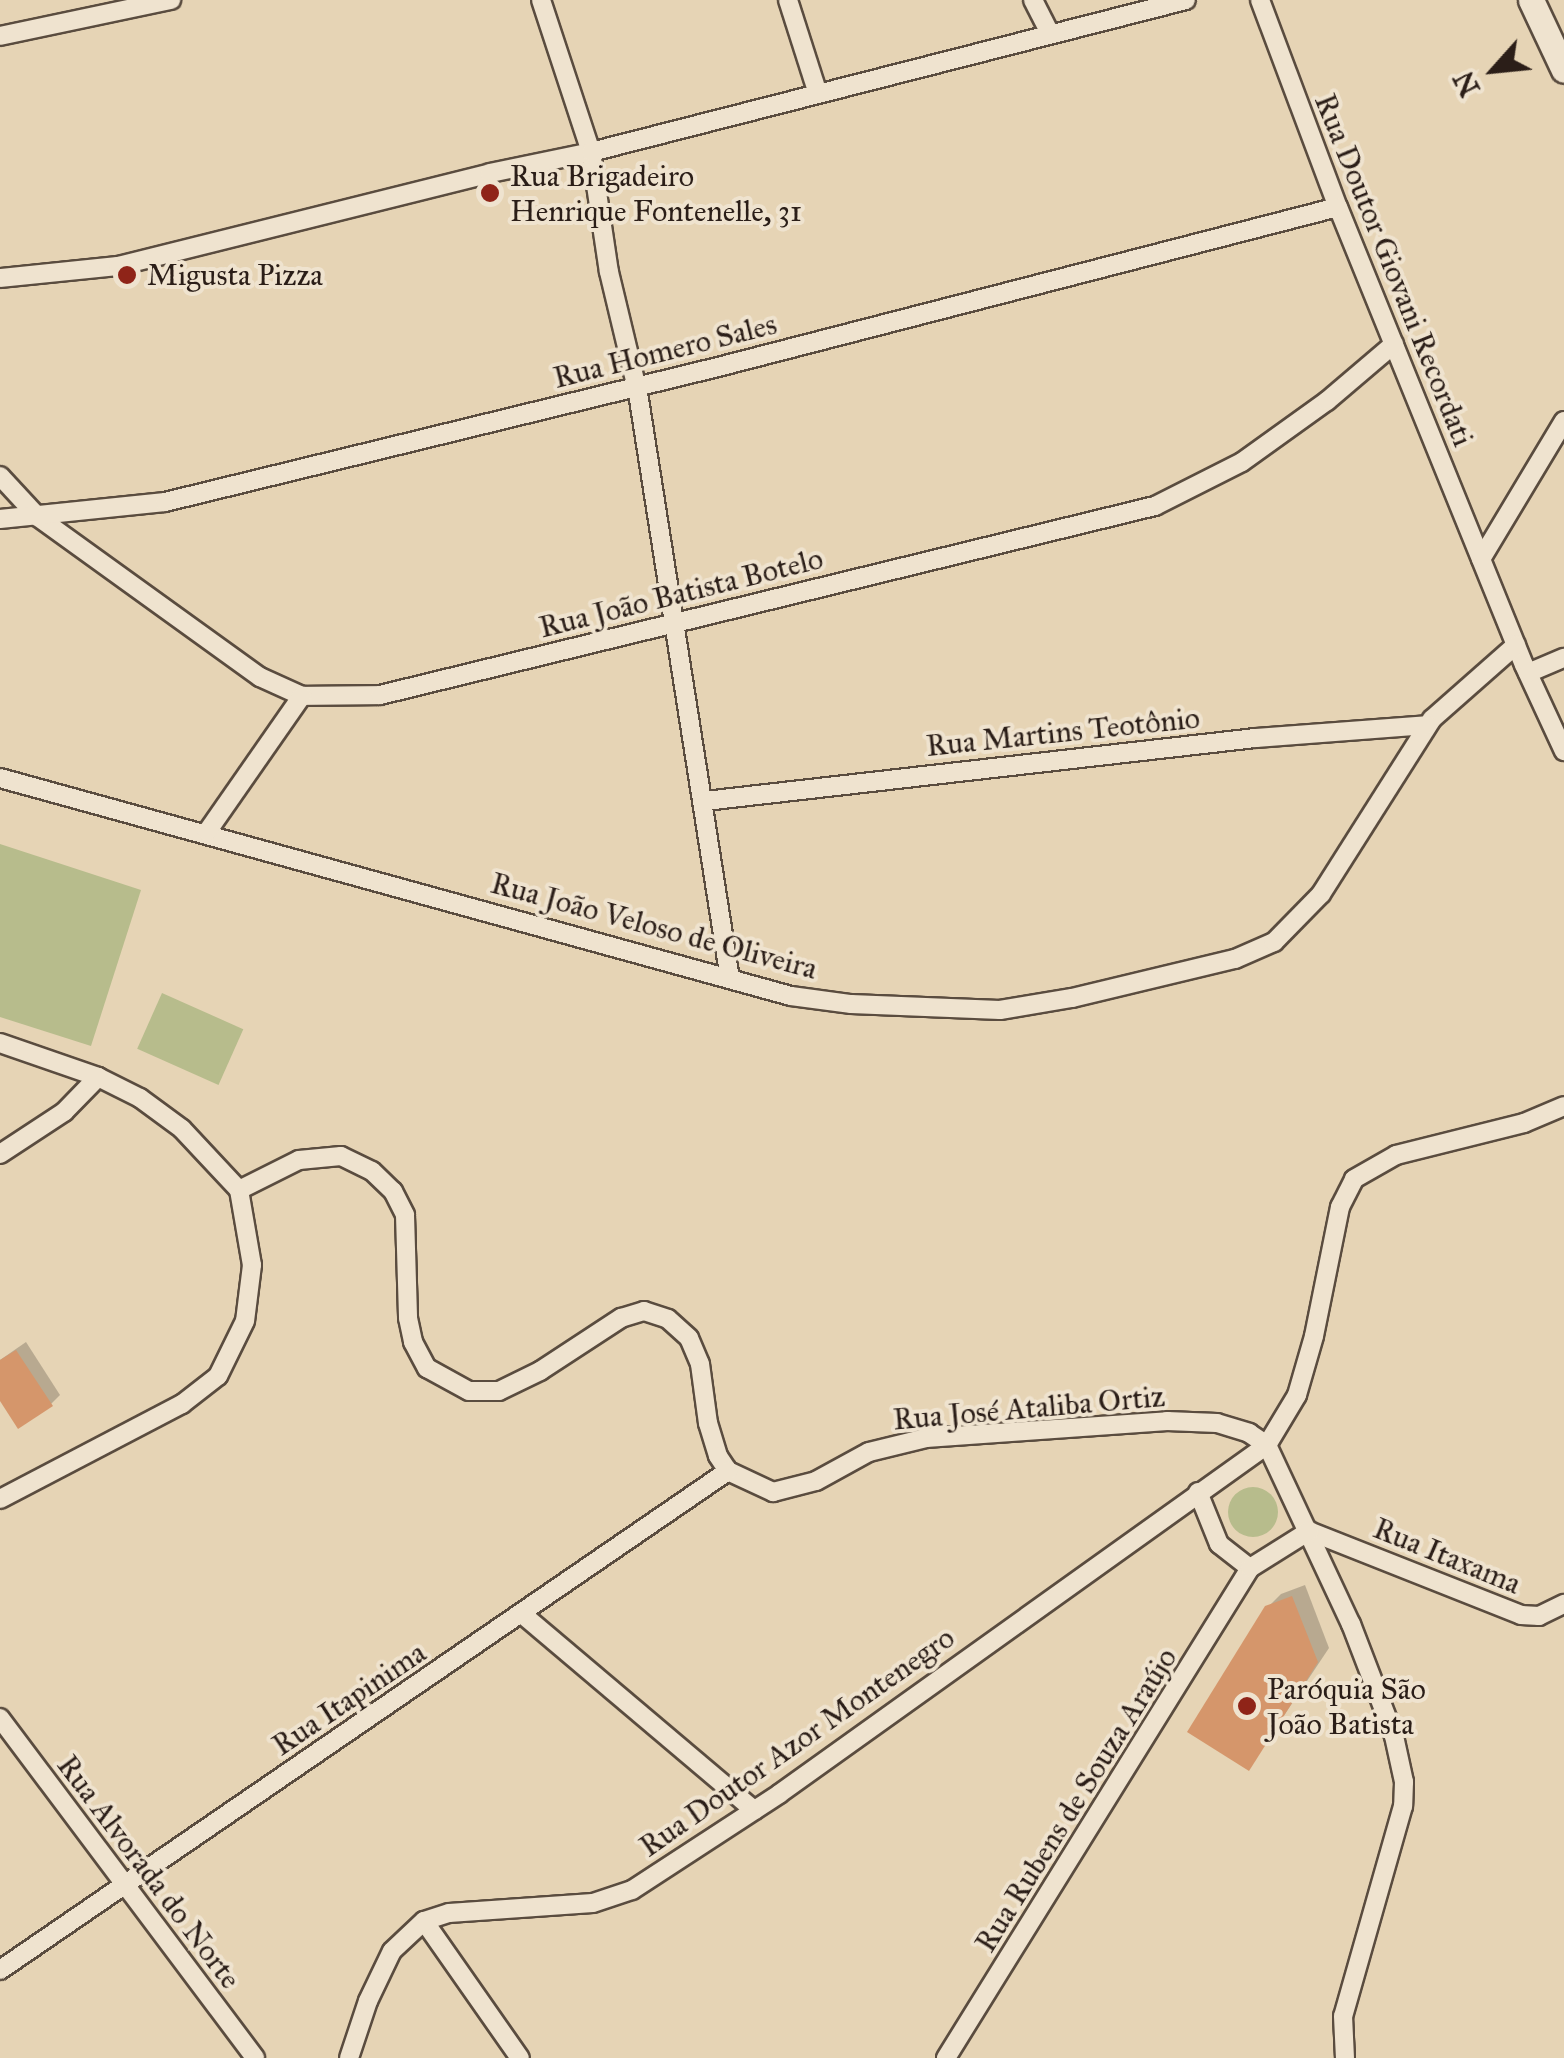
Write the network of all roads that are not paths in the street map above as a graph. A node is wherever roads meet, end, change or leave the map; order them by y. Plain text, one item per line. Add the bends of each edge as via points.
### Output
1 (171, 0) edge
2 (540, 0) edge
3 (788, 0) edge
4 (1033, 0) edge
5 (1186, 0) edge
6 (1260, 0) edge
7 (1531, 0) edge
8 (1050, 33) junction
9 (0, 36) edge
10 (1564, 70) edge
11 (817, 91) junction
12 (591, 152) junction
13 (1338, 208) junction
14 (0, 278) edge
15 (1394, 344) junction
16 (636, 386) junction
17 (1564, 421) edge
18 (0, 476) edge
19 (38, 517) junction
20 (0, 520) edge
21 (1481, 559) junction
22 (677, 623) junction
23 (1516, 646) junction
24 (1564, 658) edge
25 (1528, 673) junction
26 (302, 696) junction
27 (1428, 724) junction
28 (1564, 751) edge
29 (0, 778) edge
30 (705, 801) junction
31 (207, 832) junction
32 (730, 978) junction
33 (0, 1043) edge
34 (98, 1077) junction
35 (1564, 1106) edge
36 (0, 1154) edge
37 (238, 1190) junction
38 (1267, 1445) junction
39 (728, 1471) junction
40 (1198, 1492) junction
41 (0, 1499) edge
42 (1310, 1531) junction
43 (1250, 1568) junction
44 (1564, 1604) edge
45 (522, 1614) junction
46 (0, 1718) edge
47 (754, 1810) junction
48 (123, 1887) junction
49 (424, 1921) junction
50 (0, 1970) edge
51 (254, 2058) edge
52 (349, 2058) edge
53 (520, 2058) edge
54 (946, 2058) edge
55 (1345, 2058) edge

1 - 9 street
2 - 12 street
3 - 11 street
4 - 8 street
5 - 8 street
6 - 13 street, Rua Doutor Giovani Recordati
7 - 10 main road
8 - 11 street
11 - 12 street
12 - 14 street via 118,266
12 - 16 street
13 - 15 street, Rua Doutor Giovani Recordati
13 - 16 street, Rua Homero Sales
15 - 21 street, Rua Doutor Giovani Recordati
15 - 22 street, Rua João Batista Botelo via 1242,462 1156,506
16 - 19 street, Rua Homero Sales via 165,502
16 - 22 street
17 - 21 street
18 - 19 street, Rua João Batista Botelo
19 - 20 street, Rua Homero Sales
19 - 26 street, Rua João Batista Botelo via 260,677
21 - 23 street
22 - 26 street, Rua João Batista Botelo via 380,695
22 - 30 street
23 - 25 street
23 - 27 street, Rua João Veloso de Oliveira
24 - 25 street
25 - 28 street
26 - 31 street
27 - 30 street, Rua Martins Teotônio
27 - 32 street, Rua João Veloso de Oliveira via 1321,894 1261,951 1000,1010 851,1004
29 - 31 street, Rua João Veloso de Oliveira
30 - 32 street
31 - 32 street, Rua João Veloso de Oliveira
33 - 34 street
34 - 36 street via 64,1112
34 - 37 street via 182,1129
35 - 38 street via 1524,1123 1396,1155 1354,1179 1340,1207 1296,1395
37 - 39 street via 298,1160 341,1156 372,1171 406,1214 413,1342 427,1368 470,1391 499,1391 621,1318 644,1311 668,1318 689,1338 700,1364 708,1423
37 - 41 street via 252,1265 245,1321 218,1376 182,1404
38 - 39 street, Rua José Ataliba Ortiz via 1216,1424 1168,1421 926,1438 869,1452 806,1485 773,1492
38 - 40 street, Rua Doutor Azor Montenegro
38 - 42 street
39 - 45 street, Rua Itapinima
40 - 43 street via 1219,1544
40 - 47 street, Rua Doutor Azor Montenegro
42 - 43 street
42 - 44 street, Rua Itaxama via 1521,1616
42 - 55 street via 1378,1692 1404,1782 1343,2016
43 - 54 street, Rua Rubens de Souza Araújo
45 - 47 street
45 - 48 street, Rua Itapinima
46 - 48 street, Rua Alvorada do Norte
47 - 49 street, Rua Doutor Azor Montenegro via 632,1890 593,1903 449,1913
48 - 50 street, Rua Itapinima
48 - 51 street, Rua Alvorada do Norte
49 - 52 street via 392,1951
49 - 53 street

